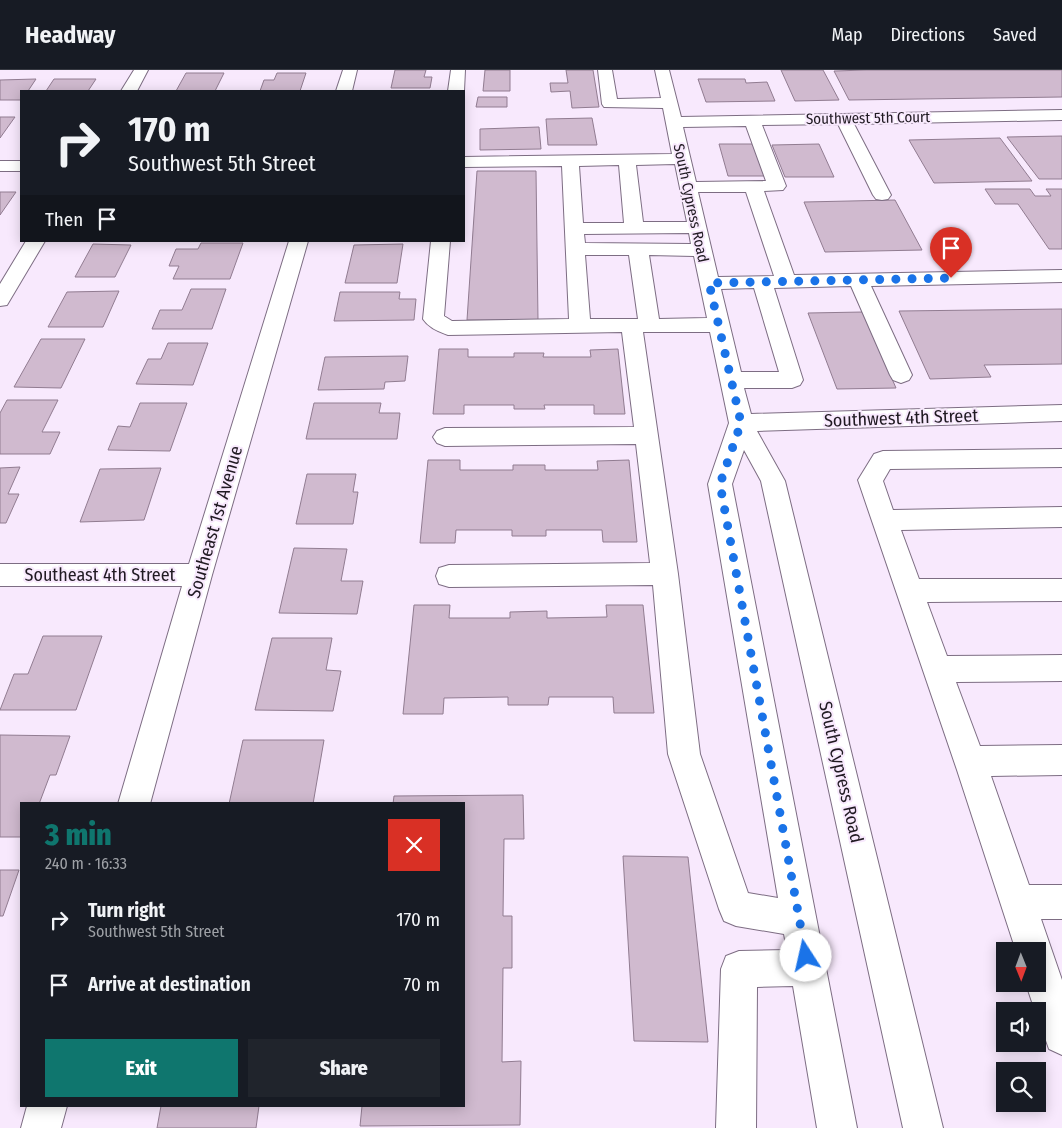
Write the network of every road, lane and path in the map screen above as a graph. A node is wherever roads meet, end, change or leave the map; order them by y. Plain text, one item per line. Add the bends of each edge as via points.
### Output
1 (141, 70) edge
2 (350, 70) edge
3 (458, 70) edge
4 (605, 70) edge
5 (662, 70) edge
6 (129, 90) edge
7 (344, 90) edge
8 (456, 90) edge
9 (669, 103) junction
10 (1062, 115) edge
11 (844, 119) junction
12 (752, 120) junction
13 (673, 122) junction
14 (682, 159) junction
15 (627, 160) junction
16 (570, 161) junction
17 (465, 162) edge
18 (0, 166) edge
19 (20, 166) edge
20 (753, 186) junction
21 (688, 187) junction
22 (882, 195) dead end
23 (696, 227) junction
24 (573, 228) junction
25 (634, 228) junction
26 (35, 242) edge
27 (299, 242) edge
28 (441, 242) edge
29 (575, 249) junction
30 (638, 249) junction
31 (702, 250) junction
32 (1062, 276) edge
33 (858, 280) junction
34 (762, 282) junction
35 (786, 282) junction
36 (709, 283) junction
37 (0, 300) edge
38 (580, 326) junction
39 (641, 326) junction
40 (718, 326) junction
41 (901, 375) dead end
42 (731, 380) junction
43 (1062, 412) edge
44 (741, 423) junction
45 (647, 435) junction
46 (445, 437) dead end
47 (1062, 458) edge
48 (1062, 517) edge
49 (884, 520) junction
50 (665, 574) junction
51 (0, 575) edge
52 (199, 575) junction
53 (449, 576) dead end
54 (1062, 590) edge
55 (909, 591) junction
56 (1062, 668) edge
57 (937, 669) junction
58 (1062, 760) edge
59 (969, 761) junction
60 (135, 802) edge
61 (1017, 902) junction
62 (1062, 902) edge
63 (799, 919) junction
64 (1031, 942) edge
65 (808, 968) junction
66 (1046, 984) edge
67 (1060, 1021) edge
68 (47, 1107) edge
69 (41, 1128) edge
70 (736, 1128) edge
71 (837, 1128) edge
72 (923, 1128) edge

1 - 6 street
2 - 7 street
3 - 8 street
4 - 9 street via 610,104
5 - 9 street, South Cypress Road
9 - 13 street, South Cypress Road
10 - 11 street, Southwest 5th Court
11 - 12 street, Southwest 5th Court
11 - 22 street
12 - 13 street, Southwest 5th Court
12 - 20 street via 777,186
13 - 14 street, South Cypress Road
14 - 15 street
14 - 21 street, South Cypress Road
15 - 16 street
15 - 25 street
16 - 17 street
16 - 24 street
18 - 19 street
20 - 21 street
20 - 35 street
21 - 23 street, South Cypress Road
23 - 25 street
23 - 31 street, South Cypress Road
24 - 25 street
24 - 29 street
26 - 37 street
27 - 52 street, Southeast 1st Avenue
28 - 38 street via 433,319 448,328
29 - 30 street
29 - 38 street
30 - 31 street
30 - 39 street
31 - 36 street, South Cypress Road
32 - 33 street
33 - 35 street
33 - 41 street
34 - 35 street
34 - 36 street
34 - 42 street via 792,380
36 - 40 street, South Cypress Road
38 - 39 street
39 - 40 street
39 - 45 street
40 - 42 street, South Cypress Road
42 - 44 street, South Cypress Road
43 - 44 street, Southwest 4th Street
44 - 63 street via 720,484
44 - 72 street, South Cypress Road via 772,481
45 - 46 street
45 - 50 street
47 - 49 street via 883,460 870,480
48 - 49 street
49 - 55 street
50 - 53 street
50 - 63 street via 684,754 736,908
51 - 52 street, Southeast 4th Street
52 - 60 street, Southeast 1st Avenue
54 - 55 street
55 - 57 street
56 - 57 street
57 - 59 street
58 - 59 street
59 - 61 street
61 - 62 street
61 - 64 street
63 - 65 street
65 - 70 street via 739,969
65 - 71 street
66 - 67 street
68 - 69 street

